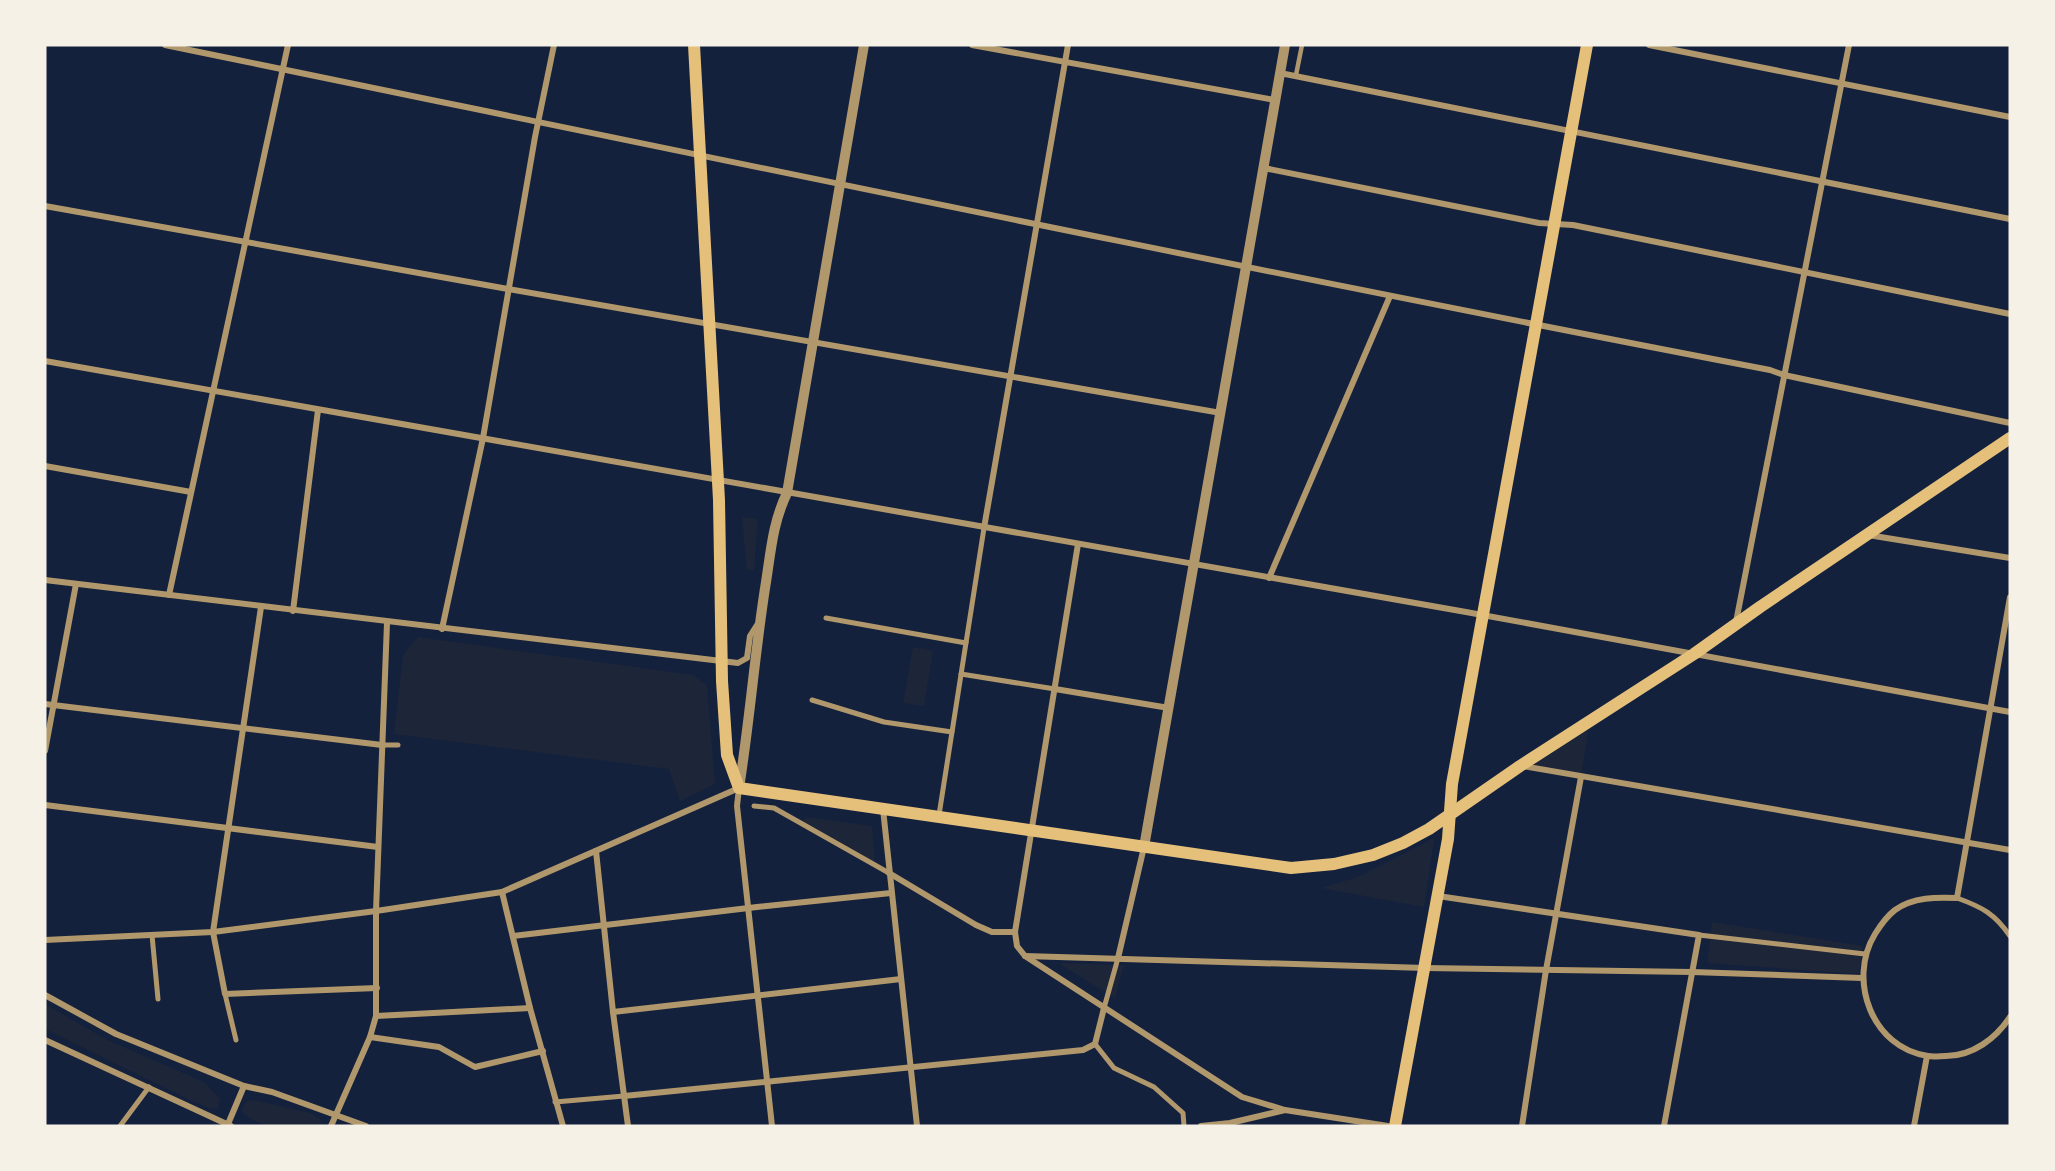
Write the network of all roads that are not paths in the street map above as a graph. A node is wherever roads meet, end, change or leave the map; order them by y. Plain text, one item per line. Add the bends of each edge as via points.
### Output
1 (165, 45) edge
2 (288, 45) edge
3 (554, 45) edge
4 (694, 45) edge
5 (864, 45) edge
6 (972, 45) edge
7 (1068, 45) edge
8 (1285, 45) edge
9 (1302, 45) edge
10 (1587, 45) edge
11 (1649, 45) edge
12 (1849, 45) edge
13 (1065, 63) junction
14 (282, 69) junction
15 (1280, 73) junction
16 (1296, 75) junction
17 (1841, 84) junction
18 (1275, 100) junction
19 (2010, 117) edge
20 (538, 123) junction
21 (1571, 131) junction
22 (700, 156) junction
23 (1264, 168) junction
24 (1822, 181) junction
25 (840, 184) junction
26 (45, 206) edge
27 (2010, 219) edge
28 (1037, 223) junction
29 (1554, 224) junction
30 (246, 241) junction
31 (1246, 266) junction
32 (1804, 273) junction
33 (508, 289) junction
34 (1390, 296) junction
35 (2010, 314) edge
36 (709, 322) junction
37 (1536, 325) junction
38 (814, 341) junction
39 (45, 361) edge
40 (1784, 375) junction
41 (1011, 376) junction
42 (213, 391) junction
43 (318, 410) junction
44 (1221, 412) junction
45 (2010, 423) edge
46 (483, 438) junction
47 (2010, 438) edge
48 (45, 466) edge
49 (718, 480) junction
50 (191, 492) junction
51 (787, 493) junction
52 (984, 528) junction
53 (1867, 535) junction
54 (1078, 544) junction
55 (2010, 558) edge
56 (1193, 565) junction
57 (1269, 578) junction
58 (45, 580) edge
59 (76, 584) junction
60 (168, 595) junction
61 (2010, 597) edge
62 (261, 607) junction
63 (293, 611) junction
64 (1483, 616) junction
65 (826, 618) dead end
66 (760, 620) junction
67 (387, 623) junction
68 (1736, 623) junction
69 (442, 629) junction
70 (966, 644) junction
71 (1694, 654) junction
72 (723, 661) junction
73 (961, 674) junction
74 (1055, 689) junction
75 (812, 700) dead end
76 (45, 704) edge
77 (54, 705) junction
78 (1169, 708) junction
79 (1991, 708) junction
80 (2010, 712) edge
81 (243, 728) junction
82 (952, 732) junction
83 (382, 745) junction
84 (398, 745) dead end
85 (45, 751) edge
86 (1520, 766) junction
87 (1581, 777) junction
88 (739, 788) junction
89 (45, 805) edge
90 (754, 806) dead end
91 (883, 809) junction
92 (1450, 815) junction
93 (939, 817) junction
94 (229, 828) junction
95 (1032, 830) junction
96 (1967, 842) junction
97 (378, 847) junction
98 (1144, 847) junction
99 (2010, 850) edge
100 (596, 851) junction
101 (889, 873) junction
102 (502, 892) junction
103 (891, 893) junction
104 (1438, 896) junction
105 (1957, 898) junction
106 (748, 908) junction
107 (376, 911) junction
108 (1557, 913) junction
109 (603, 925) junction
110 (213, 932) junction
111 (1015, 932) junction
112 (152, 935) junction
113 (1699, 935) junction
114 (513, 936) junction
115 (2010, 936) edge
116 (45, 940) edge
117 (1865, 954) junction
118 (1025, 956) junction
119 (1118, 958) junction
120 (1425, 968) junction
121 (1546, 970) junction
122 (1692, 972) junction
123 (1862, 978) junction
124 (901, 979) junction
125 (377, 988) junction
126 (225, 994) junction
127 (45, 995) edge
128 (757, 995) junction
129 (158, 999) dead end
130 (530, 1008) junction
131 (1104, 1008) junction
132 (613, 1012) junction
133 (376, 1016) junction
134 (2010, 1017) edge
135 (370, 1037) junction
136 (45, 1040) edge
137 (236, 1040) dead end
138 (1095, 1044) junction
139 (543, 1052) junction
140 (1927, 1056) junction
141 (910, 1066) junction
142 (767, 1080) junction
143 (244, 1086) junction
144 (149, 1087) junction
145 (624, 1096) junction
146 (555, 1102) junction
147 (1285, 1110) junction
148 (337, 1115) junction
149 (229, 1125) edge
150 (120, 1126) edge
151 (331, 1126) edge
152 (366, 1126) edge
153 (563, 1126) edge
154 (628, 1126) edge
155 (772, 1126) edge
156 (916, 1126) edge
157 (1184, 1126) edge
158 (1201, 1126) edge
159 (1388, 1126) edge
160 (1395, 1126) edge
161 (1522, 1126) edge
162 (1664, 1126) edge
163 (1914, 1126) edge

1 - 14 street
2 - 14 street
3 - 20 street
4 - 22 main road
5 - 25 street
6 - 13 street
7 - 13 street
8 - 15 street
9 - 16 lane
10 - 21 main road
11 - 17 street
12 - 17 street
13 - 18 street
13 - 28 street
14 - 20 street
14 - 30 street
15 - 16 street
15 - 18 street
16 - 21 street
17 - 19 street
17 - 24 street
18 - 23 street
20 - 22 street
20 - 33 street
21 - 24 street
21 - 29 main road
22 - 25 street
22 - 36 main road
23 - 29 street
23 - 31 street
24 - 27 street
24 - 32 street
25 - 28 street
25 - 38 street
26 - 30 street
28 - 31 street
28 - 41 street
29 - 32 street
29 - 37 main road
30 - 33 street
30 - 42 street
31 - 34 street
31 - 44 street
32 - 35 street
32 - 40 street
33 - 36 street
33 - 46 street
34 - 37 street
34 - 57 street
36 - 38 street
36 - 49 main road
37 - 40 street
37 - 64 main road
38 - 41 street
38 - 51 street
39 - 42 street
40 - 45 street
40 - 68 street
41 - 44 street
41 - 52 street
42 - 43 street
42 - 50 street
43 - 46 street
43 - 63 street
44 - 56 street
46 - 49 street
46 - 69 street
47 - 53 main road
48 - 50 street
49 - 51 street
49 - 72 main road
50 - 60 street
51 - 52 street
51 - 66 street via 776,515
52 - 54 street
52 - 70 street
53 - 55 street
53 - 68 main road
54 - 56 street
54 - 74 street
56 - 57 street
56 - 78 street
57 - 64 street
58 - 59 street
59 - 60 street
59 - 77 street
60 - 62 street
61 - 79 street
62 - 63 street
62 - 81 street
63 - 67 street
64 - 71 street
64 - 92 main road via 1452,784
65 - 70 street
66 - 72 street via 750,636 747,658 738,663
66 - 88 street
67 - 69 street
67 - 83 street
68 - 71 main road
69 - 72 street
70 - 73 street
71 - 79 street
71 - 86 main road
72 - 88 main road via 727,755
73 - 74 street
73 - 82 street
74 - 78 street
74 - 95 street
75 - 82 street via 884,722
76 - 77 street
77 - 81 street
77 - 85 street
78 - 98 street
79 - 80 street
79 - 96 street
81 - 83 street
81 - 94 street
82 - 93 street
83 - 84 street
83 - 97 street
86 - 87 street
86 - 92 main road
87 - 96 street
87 - 108 street
88 - 91 main road
88 - 100 street
88 - 106 street via 737,806
89 - 94 street
90 - 101 street via 774,808
91 - 93 main road
91 - 101 street
92 - 98 main road via 1404,843 1334,864 1291,868
92 - 104 main road
93 - 95 main road
94 - 97 street
94 - 110 street
95 - 98 main road
95 - 111 street
96 - 99 street
96 - 105 street
97 - 107 street
98 - 119 street
100 - 102 street
100 - 109 street
101 - 103 street
101 - 111 street via 976,925 992,932
102 - 107 street
102 - 114 street
103 - 106 street
103 - 124 street
104 - 108 street
104 - 120 main road
105 - 115 street via 1982,907
105 - 117 street via 1934,897 1895,909
106 - 109 street
106 - 128 street
107 - 110 street
107 - 125 street
108 - 113 street
108 - 121 street
109 - 114 street
109 - 132 street
110 - 112 street
110 - 126 street
111 - 118 street via 1017,946
112 - 116 street
112 - 129 street
113 - 117 street
113 - 122 street
114 - 130 street
117 - 123 street
118 - 119 street
118 - 131 street
119 - 120 street
119 - 131 street
120 - 121 street
120 - 160 main road
121 - 122 street
121 - 161 street
122 - 123 street
122 - 162 street
123 - 140 street via 1869,1010 1883,1031 1904,1048
124 - 128 street
124 - 141 street
125 - 126 street
125 - 133 street
126 - 137 street
127 - 143 street via 116,1034
128 - 132 street
128 - 142 street
130 - 133 street
130 - 139 street
131 - 138 street
131 - 147 street via 1242,1097
132 - 145 street
133 - 135 street
134 - 140 street via 1980,1047 1956,1056
135 - 139 street via 439,1047 475,1067
135 - 148 street
136 - 144 street
138 - 141 street via 1083,1050
138 - 157 street via 1114,1068 1154,1087 1183,1113
139 - 146 street
140 - 163 street
141 - 142 street
141 - 156 street
142 - 145 street
142 - 155 street
143 - 148 street
143 - 149 street
144 - 149 street
144 - 150 street
145 - 146 street
145 - 154 street
146 - 153 street
147 - 158 street
147 - 159 street
148 - 151 street
148 - 152 street

